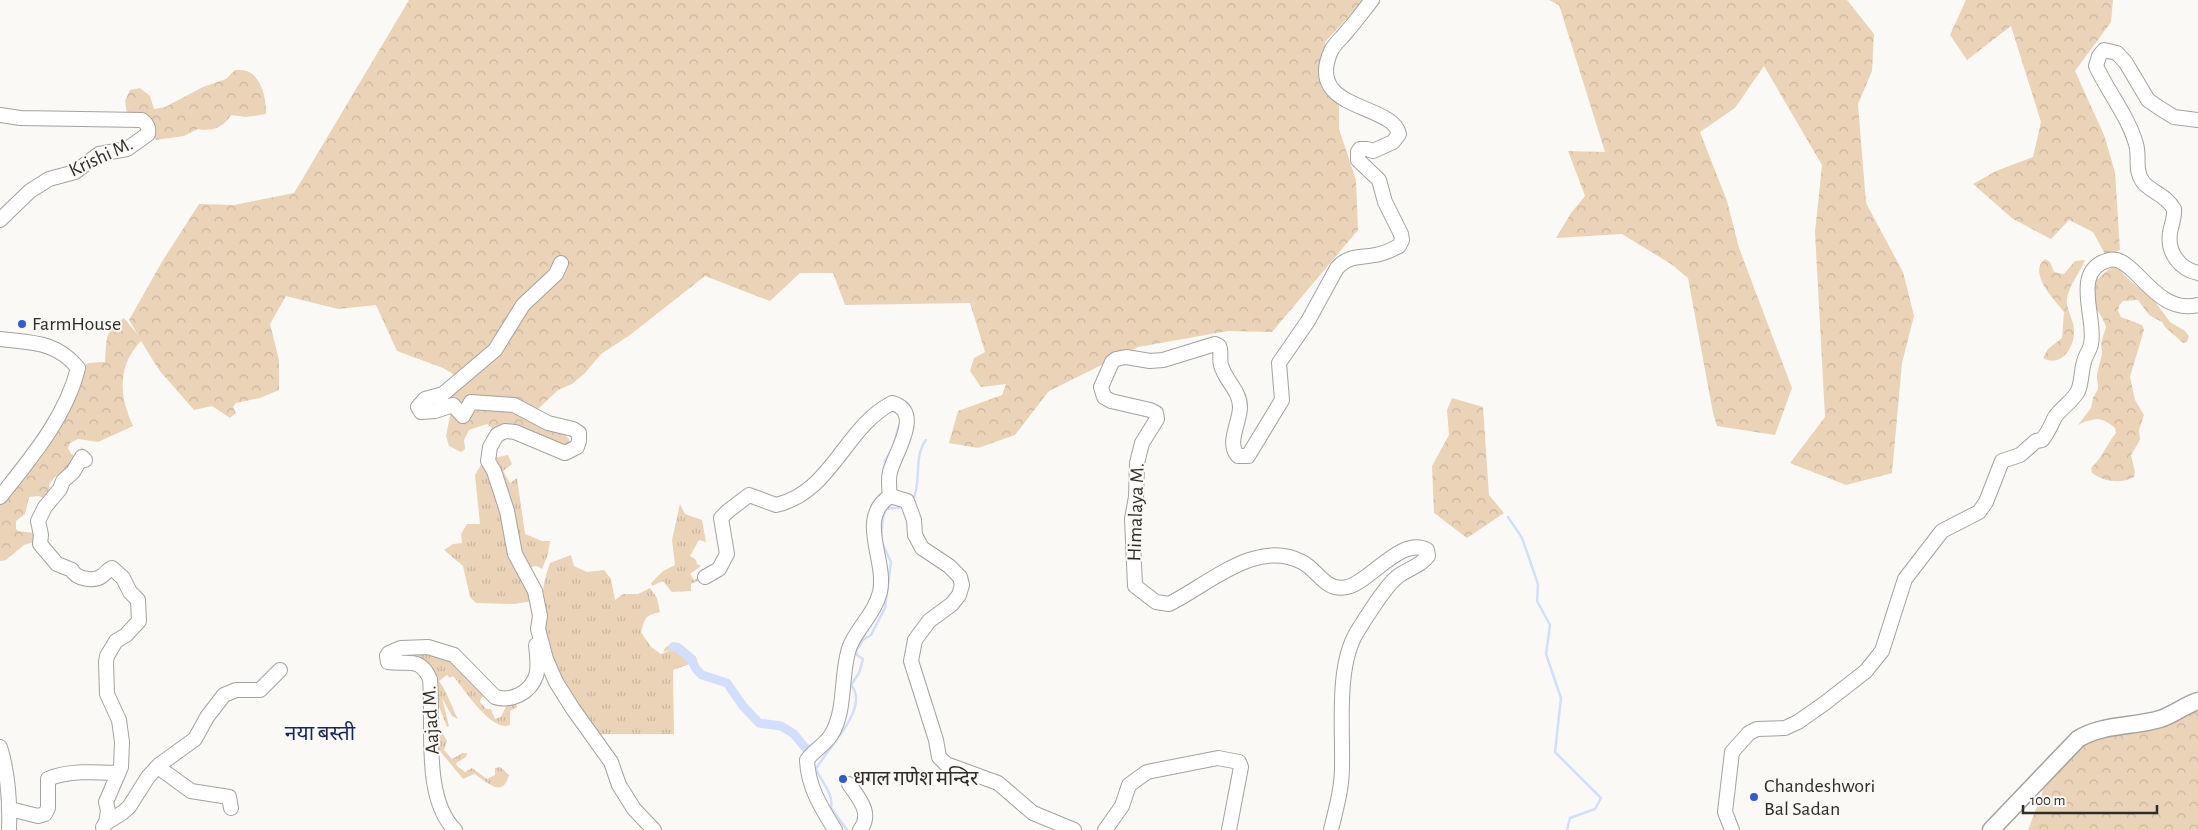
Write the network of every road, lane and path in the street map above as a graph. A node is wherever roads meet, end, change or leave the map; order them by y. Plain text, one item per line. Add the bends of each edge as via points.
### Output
1 (1372, 0) edge
2 (0, 115) edge
3 (2198, 120) edge
4 (0, 220) edge
5 (561, 263) dead end
6 (2198, 273) edge
7 (2198, 305) edge
8 (0, 339) edge
9 (85, 460) dead end
10 (890, 496) junction
11 (0, 497) edge
12 (705, 576) dead end
13 (538, 629) junction
14 (280, 670) dead end
15 (2198, 701) edge
16 (0, 747) edge
17 (158, 767) junction
18 (118, 773) junction
19 (849, 784) dead end
20 (230, 808) dead end
21 (10, 809) junction
22 (104, 826) edge
23 (9, 830) edge
24 (455, 830) edge
25 (654, 830) edge
26 (835, 830) edge
27 (860, 830) edge
28 (1074, 830) edge
29 (1104, 830) edge
30 (1229, 830) edge
31 (1331, 830) edge
32 (1732, 830) edge
33 (1991, 830) edge

1 - 31 street, Himalaya M. via 1332,49 1326,65 1328,80 1338,95 1388,120 1397,128 1394,142 1373,151 1360,149 1357,155 1358,160 1379,180 1385,202 1401,234 1399,246 1384,253 1343,261 1279,363 1282,400 1248,456 1238,456 1234,451 1240,405 1235,389 1221,366 1220,346 1209,344 1163,360 1116,359 1100,387 1106,399 1156,413 1157,419 1139,452 1132,519 1134,586 1156,602 1169,604 1240,564 1258,558 1292,558 1303,562 1322,581 1347,587 1402,552 1415,548 1427,550 1425,561 1397,577 1389,586 1350,644 1342,693 1341,783
2 - 4 street, Krishi M. via 142,120 149,130 127,149 99,154 75,172 49,179 30,191
3 - 6 street via 2174,117 2148,100 2117,53 2104,50 2099,56 2096,66 2114,94 2137,145 2139,174 2143,181 2168,199 2174,209 2170,242 2176,259
5 - 13 street via 556,274 523,305 495,350 443,394 425,400 418,407 426,413 453,405 463,416 471,402 514,405 548,423 574,428 578,434 580,441 576,447 565,453 515,432 505,431 497,435 490,447 488,461 507,511 515,554 536,591 540,616
7 - 32 street via 2187,308 2164,300 2123,262 2113,259 2092,271 2086,288 2091,344 2077,392 2055,417 2042,440 2036,441 2020,455 2002,461 1979,512 1942,531 1930,544 1905,579 1882,651 1866,671 1798,722 1785,728 1757,729 1732,752 1725,812
8 - 11 street via 45,344 59,349 78,368 74,384 50,432
9 - 18 street via 80,459 44,507 38,521 40,542 57,564 72,570 80,578 98,578 109,568 115,569 139,602 139,621 116,641 106,662 107,694 119,720 122,742
10 - 12 street via 890,472 906,430 906,413 901,405 892,403 874,413 827,472 803,495 776,505 749,495 728,511 722,518 727,554 719,569
10 - 26 street via 880,503 873,523 880,592 849,648 839,713 831,736 807,760 808,776 816,800
10 - 28 street via 907,501 915,535 922,548 949,566 962,585 952,604 929,621 915,640 911,661 939,757 946,764 998,783 1033,813
13 - 24 street, Aajad M. via 536,675 519,696 504,700 495,698 454,656 428,647 401,648 386,656 388,662 418,664 430,679 433,774 441,812
13 - 25 street via 556,682 611,762 619,785 634,809
14 - 17 street via 260,690 236,690 224,696 195,739
15 - 33 main road via 2163,718 2115,726 2083,736
16 - 21 street
17 - 20 street via 191,792 229,797
17 - 22 street via 129,807
18 - 21 street via 87,772 48,779 45,814 38,816
18 - 22 street via 106,802 108,811
19 - 27 street via 866,811 865,824
21 - 23 street
29 - 30 street via 1122,806 1129,785 1148,772 1218,758 1239,762 1241,767

